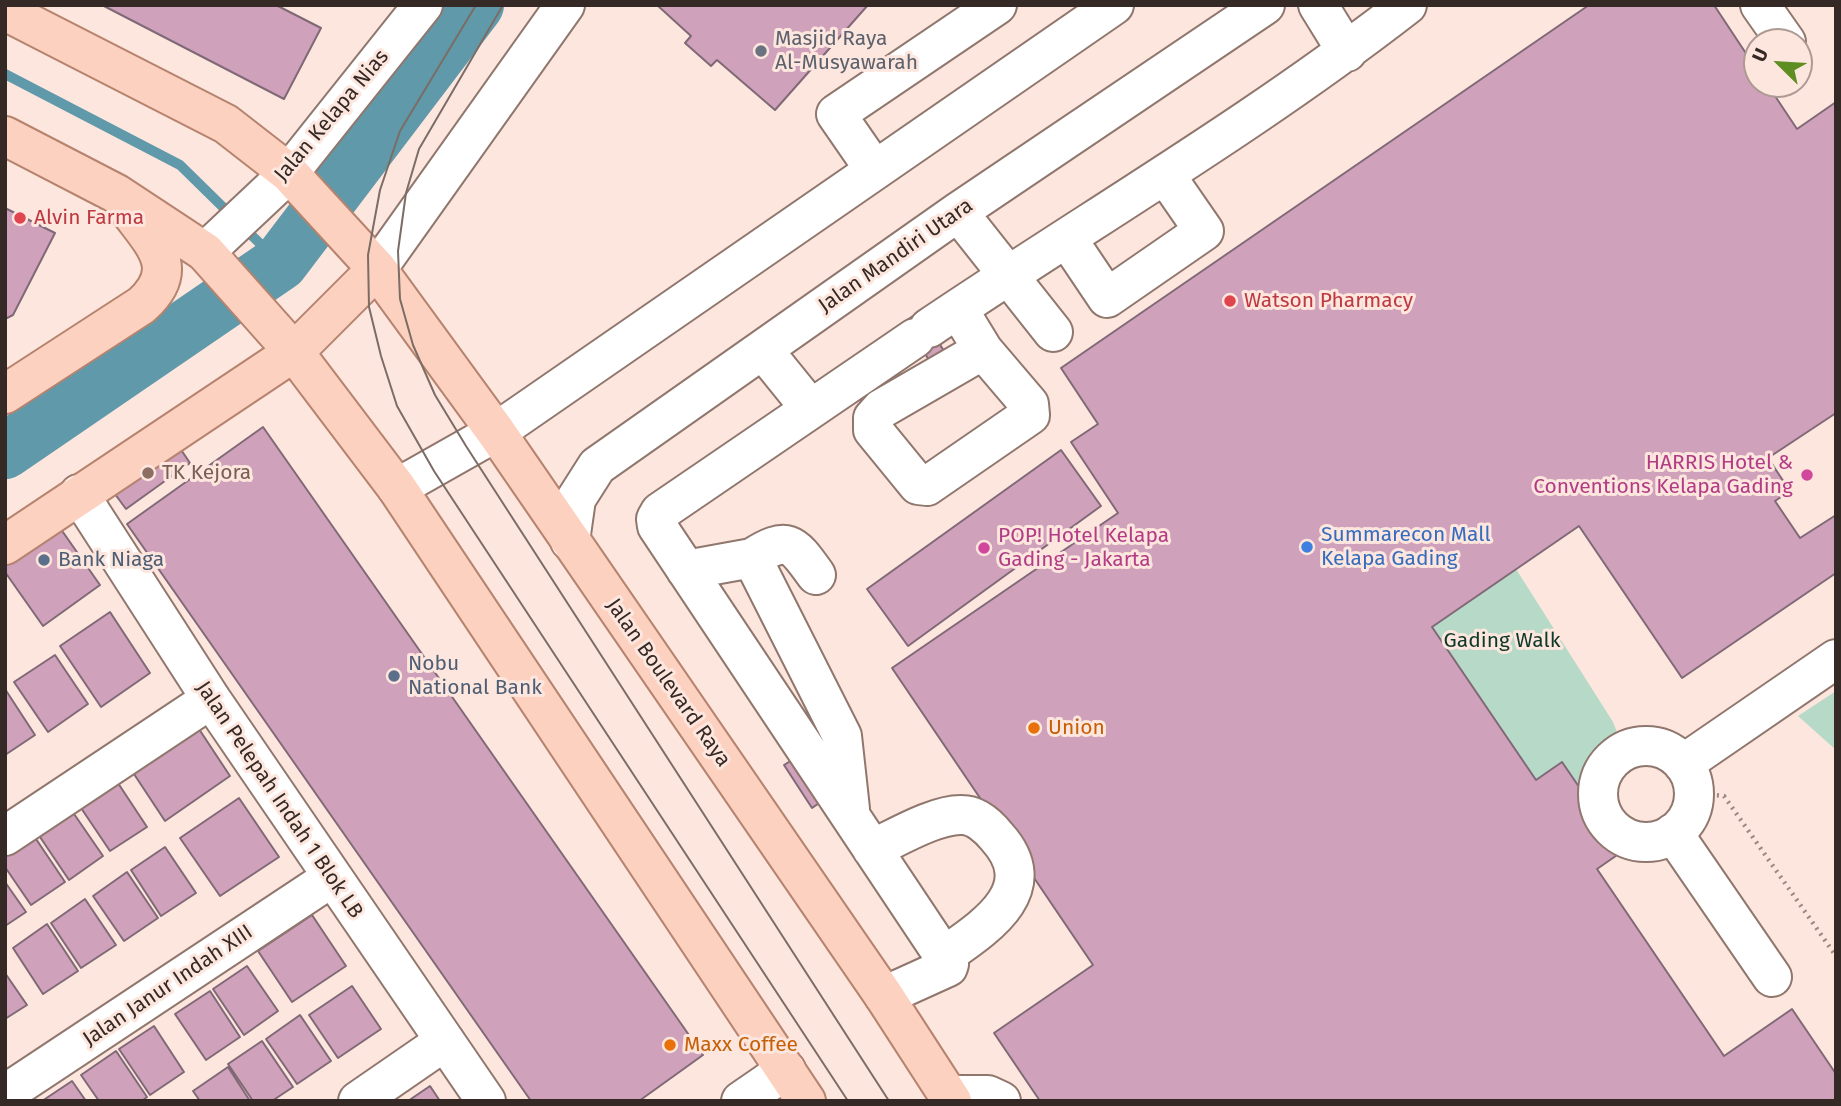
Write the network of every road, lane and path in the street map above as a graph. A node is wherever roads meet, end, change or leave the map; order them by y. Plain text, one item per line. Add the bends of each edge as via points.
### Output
1 (423, 5) edge
2 (565, 5) edge
3 (997, 5) edge
4 (1114, 5) edge
5 (1265, 5) edge
6 (1318, 5) edge
7 (1407, 5) edge
8 (1760, 5) edge
9 (5, 11) edge
10 (1776, 28) edge
11 (1347, 52) junction
12 (5, 135) edge
13 (874, 169) junction
14 (1166, 176) junction
15 (293, 178) junction
16 (117, 194) junction
17 (958, 212) junction
18 (1068, 240) junction
19 (214, 244) junction
20 (377, 269) junction
21 (1010, 276) junction
22 (934, 325) junction
23 (1053, 332) dead end
24 (283, 340) junction
25 (763, 350) junction
26 (983, 350) dead end
27 (5, 394) edge
28 (810, 408) junction
29 (496, 432) junction
30 (397, 488) junction
31 (79, 494) junction
32 (570, 541) junction
33 (5, 545) edge
34 (752, 558) junction
35 (686, 570) junction
36 (816, 575) dead end
37 (1836, 659) edge
38 (211, 699) junction
39 (1689, 778) junction
40 (850, 815) junction
41 (1673, 833) junction
42 (5, 836) edge
43 (872, 849) junction
44 (331, 878) junction
45 (944, 956) junction
46 (1836, 956) edge
47 (1772, 977) dead end
48 (884, 996) junction
49 (444, 1041) junction
50 (796, 1086) edge
51 (5, 1094) edge
52 (950, 1098) edge
53 (358, 1101) edge
54 (485, 1101) edge
55 (741, 1101) edge
56 (1000, 1101) edge

1 - 15 street, Jalan Kelapa Nias
2 - 20 street
3 - 13 street via 836,114
4 - 13 street
5 - 17 street, Jalan Mandiri Utara
6 - 11 street
7 - 11 street
8 - 10 street
9 - 15 main road, Jalan Boulevard Raya via 226,124
11 - 14 street
12 - 16 main road
13 - 29 street
14 - 18 street
14 - 18 street via 1204,231 1107,298
15 - 19 street, Jalan Kelapa Nias via 258,200
15 - 20 main road, Jalan Boulevard Raya
16 - 19 main road
16 - 27 main road via 164,264 164,278 142,305
17 - 21 street
17 - 25 street, Jalan Mandiri Utara
18 - 21 street
19 - 24 main road via 231,280
20 - 24 main road
20 - 29 main road, Jalan Boulevard Raya
21 - 22 street
21 - 23 street
22 - 26 street
22 - 28 street
24 - 30 main road
24 - 31 main road
25 - 28 street
25 - 32 street, Jalan Mandiri Utara via 597,466 576,499
28 - 35 street via 660,512 657,526
29 - 30 street
29 - 32 main road, Jalan Boulevard Raya
30 - 50 main road
31 - 33 main road
31 - 38 street, Jalan Pelepah Indah 1 Blok LB
32 - 48 main road, Jalan Boulevard Raya
34 - 35 street
34 - 36 street via 772,545 786,543 797,548
34 - 40 street via 842,736
35 - 40 street
37 - 39 street
38 - 42 street
38 - 44 street, Jalan Pelepah Indah 1 Blok LB
39 - 41 street via 1692,808
39 - 41 street via 1672,753 1657,747 1626,750 1613,759 1599,787 1604,818 1614,830 1643,842
39 - 46 path via 1724,796
40 - 43 street
41 - 47 street
43 - 45 street
43 - 45 street via 929,822 962,814 986,824 1002,842 1013,865 1012,896 990,923
44 - 49 street, Jalan Pelepah Indah 1 Blok LB
44 - 51 street, Jalan Janur Indah XIII
45 - 48 street via 948,967
48 - 52 main road, Jalan Boulevard Raya
49 - 53 street
49 - 54 street, Jalan Pelepah Indah 1 Blok LB
50 - 55 street
52 - 56 street via 988,1095

